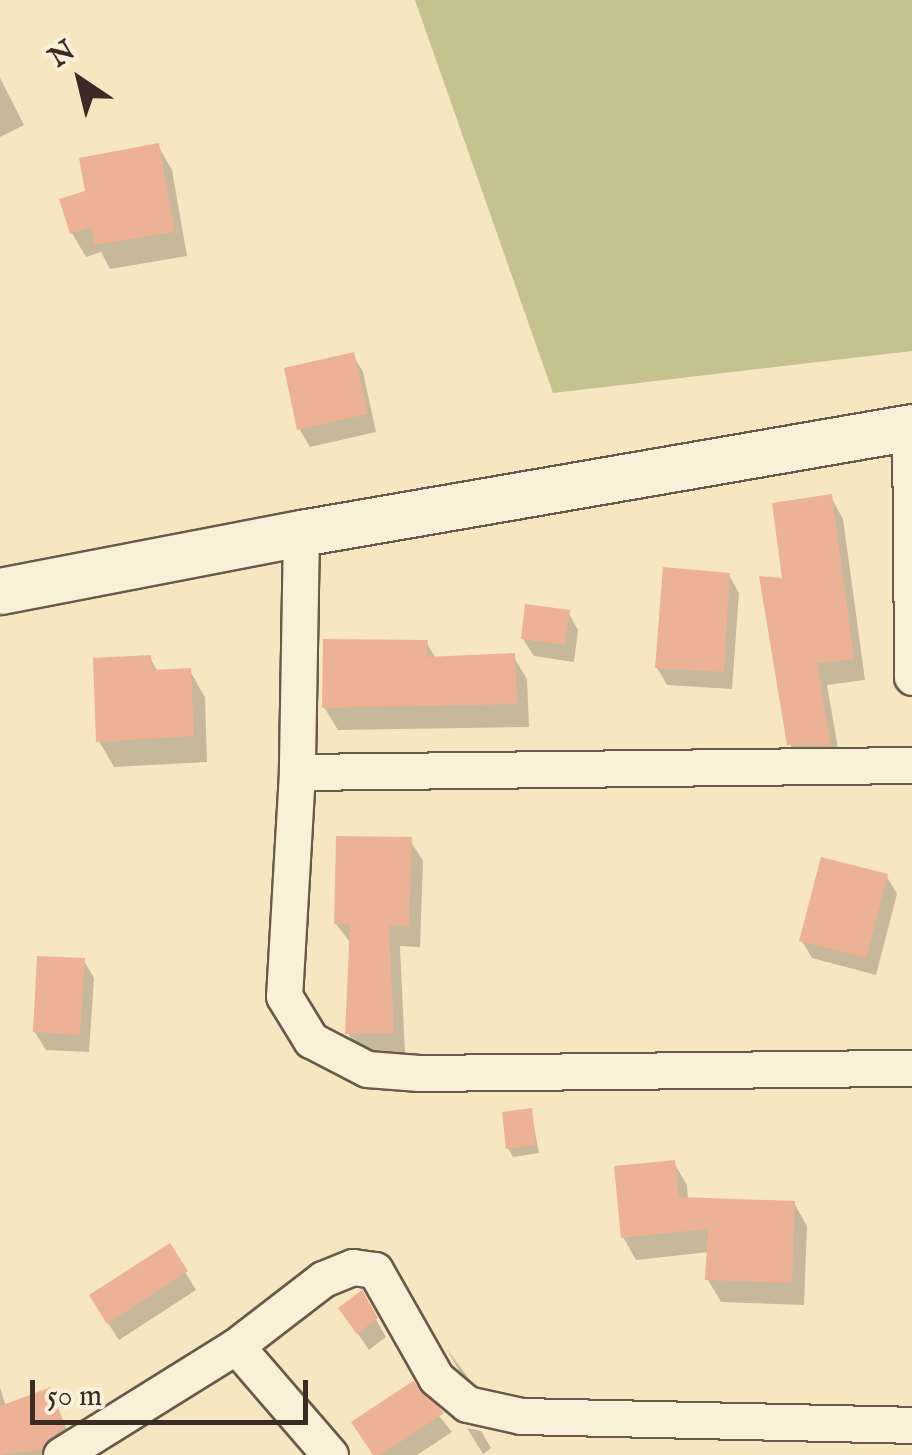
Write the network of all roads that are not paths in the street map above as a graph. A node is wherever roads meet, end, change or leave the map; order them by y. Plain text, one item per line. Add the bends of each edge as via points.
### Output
1 (911, 427) edge
2 (301, 533) junction
3 (0, 591) edge
4 (912, 677) edge
5 (912, 766) edge
6 (297, 772) junction
7 (912, 1068) edge
8 (236, 1346) junction
9 (912, 1425) edge
10 (61, 1455) edge
11 (330, 1455) edge

1 - 2 street
1 - 4 street
2 - 3 street
2 - 6 street
5 - 6 street
6 - 7 street via 284,996 311,1040 367,1069
8 - 9 street via 323,1278 353,1268 375,1270 436,1378 467,1404 522,1416
8 - 10 street
8 - 11 street

